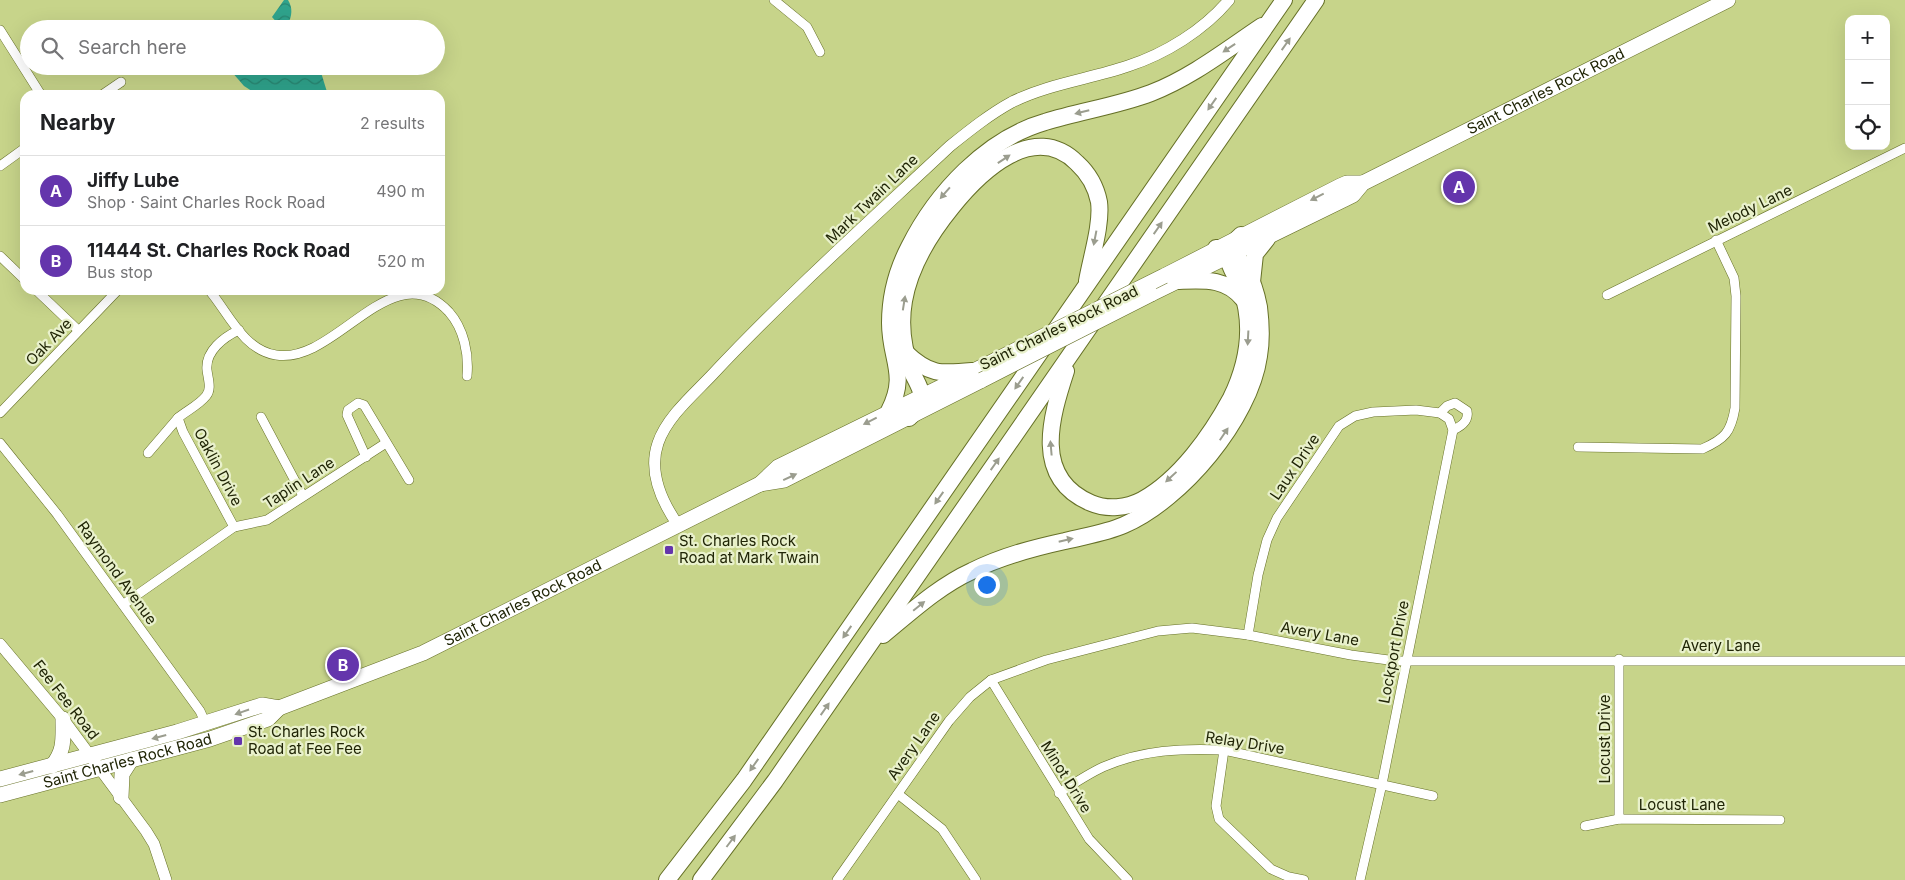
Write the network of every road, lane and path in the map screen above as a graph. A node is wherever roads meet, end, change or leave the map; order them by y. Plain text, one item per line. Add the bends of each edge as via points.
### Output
1 (774, 0) edge
2 (1229, 0) edge
3 (1284, 0) edge
4 (1316, 0) edge
5 (1728, 0) edge
6 (1270, 21) junction
7 (0, 30) edge
8 (820, 52) dead end
9 (20, 62) edge
10 (28, 75) edge
11 (121, 82) dead end
12 (38, 90) edge
13 (109, 90) edge
14 (1905, 148) edge
15 (20, 152) edge
16 (0, 166) edge
17 (1363, 183) junction
18 (1241, 235) joint
19 (1267, 239) junction
20 (1716, 240) junction
21 (1227, 252) junction
22 (0, 256) edge
23 (20, 275) edge
24 (1172, 279) junction
25 (1252, 284) junction
26 (1086, 285) junction
27 (41, 295) edge
28 (113, 295) edge
29 (213, 295) edge
30 (1606, 295) dead end
31 (1245, 302) junction
32 (78, 330) junction
33 (239, 330) junction
34 (906, 352) junction
35 (1071, 354) junction
36 (898, 370) junction
37 (977, 375) junction
38 (467, 376) dead end
39 (922, 401) junction
40 (889, 411) junction
41 (0, 413) edge
42 (1440, 413) junction
43 (261, 417) dead end
44 (178, 418) junction
45 (909, 418) joint
46 (1453, 430) junction
47 (0, 443) edge
48 (386, 443) junction
49 (1578, 447) dead end
50 (148, 453) dead end
51 (366, 457) junction
52 (409, 480) dead end
53 (760, 484) junction
54 (303, 496) junction
55 (678, 525) junction
56 (234, 526) junction
57 (124, 604) junction
58 (1248, 635) junction
59 (0, 644) edge
60 (868, 648) junction
61 (1619, 659) junction
62 (1406, 661) junction
63 (1905, 661) edge
64 (991, 680) junction
65 (279, 708) junction
66 (63, 719) junction
67 (206, 724) junction
68 (1224, 750) junction
69 (90, 756) junction
70 (131, 760) junction
71 (52, 766) junction
72 (99, 769) junction
73 (0, 780) edge
74 (1382, 784) junction
75 (1059, 793) junction
76 (898, 794) junction
77 (0, 795) edge
78 (1433, 796) dead end
79 (121, 797) junction
80 (1619, 818) junction
81 (1780, 820) dead end
82 (1585, 826) dead end
83 (166, 880) edge
84 (667, 880) edge
85 (701, 880) edge
86 (837, 880) edge
87 (976, 880) edge
88 (1128, 880) edge
89 (1304, 880) edge
90 (1360, 880) edge

1 - 8 street via 806,27
2 - 55 street, Mark Twain Lane via 1193,33 1160,52 1130,66 1036,93 986,118 950,146 737,348 674,416 657,446 658,490
3 - 6 highway
35 -> 4 highway
5 - 17 main road, Saint Charles Rock Road
6 -> 26 highway
6 -> 36 highway via 1178,81 1143,95 1021,130 979,158 925,220 900,268 894,286 890,324
7 - 9 street
10 - 12 street
11 - 13 street
14 - 20 street, Melody Lane
15 - 16 street
17 -> 18 main road, Saint Charles Rock Road via 1347,183
17 - 19 main road, Saint Charles Rock Road via 1345,200
18 - 21 highway
19 - 21 main road, Saint Charles Rock Road
19 - 25 highway via 1252,261
20 - 30 street, Melody Lane
20 - 49 street via 1734,278 1736,296 1735,408 1732,424 1725,435 1702,449
21 - 24 main road, Saint Charles Rock Road
21 - 25 highway
21 - 31 highway
22 - 23 street
24 - 31 highway via 1213,280 1236,291
24 - 37 main road, Saint Charles Rock Road, bridge via 1152,294
24 - 37 main road, Saint Charles Rock Road, bridge via 996,360
60 -> 25 highway via 929,598 970,571 1019,552 1124,526 1180,486 1200,466 1231,423 1253,380 1261,339 1258,301
34 -> 26 highway via 902,326 904,300 923,250 936,228 971,185 1010,154 1025,148 1055,149 1072,158 1086,170 1095,187 1099,219
26 -> 84 highway via 744,780
27 - 32 street
28 - 32 street, Oak Ave
29 - 33 street
31 -> 35 highway via 1248,330 1246,359 1230,398 1211,430 1185,463 1154,491 1130,505 1106,507 1081,499 1070,490 1055,468 1050,427
32 - 41 street, Oak Ave
33 - 38 street via 256,346 275,356 302,354 322,345 374,306 397,296 426,297 448,311 461,330
33 - 44 street, Oaklin Drive via 217,345 208,358 210,380 206,396
34 - 37 highway via 916,363 932,372
34 - 39 highway
60 -> 35 highway
36 - 39 highway
36 - 40 highway via 899,390
37 - 39 main road, Saint Charles Rock Road
39 - 40 main road, Saint Charles Rock Road
39 - 45 highway
40 -> 53 main road, Saint Charles Rock Road via 778,467
42 - 46 street, Laux Drive via 1449,419
42 - 46 street, Lockport Drive via 1455,403 1467,411 1465,423
42 - 58 street, Laux Drive via 1416,410 1373,412 1355,416 1339,426 1277,518 1267,540
43 - 54 street
44 - 50 street
44 - 56 street, Oaklin Drive
53 -> 45 main road, Saint Charles Rock Road via 784,480
46 - 62 street, Lockport Drive
47 - 57 street, Raymond Avenue
48 - 51 street, Taplin Lane
48 - 51 street via 364,405 352,406 347,415
48 - 52 street
51 - 54 street, Taplin Lane
53 - 55 main road, Saint Charles Rock Road
54 - 56 street, Taplin Lane via 267,520
55 - 65 main road, Saint Charles Rock Road via 423,653
56 - 57 street, Taplin Lane
57 - 67 street, Raymond Avenue
58 - 62 street, Avery Lane via 1351,655
58 - 64 street, Avery Lane via 1192,628 1158,631 1046,660
59 - 66 street, Fee Fee Road
85 -> 60 highway
61 - 62 street, Avery Lane
61 - 63 street, Avery Lane
61 - 80 street, Locust Drive
62 - 74 street, Lockport Drive
64 - 75 street, Minot Drive
64 - 76 street, Avery Lane via 949,720
65 -> 67 main road, Saint Charles Rock Road via 262,705
65 - 70 main road, Saint Charles Rock Road via 260,722
66 - 69 street, Fee Fee Road
66 - 71 main road via 64,744
67 -> 69 main road, Saint Charles Rock Road
68 - 74 street, Relay Drive
68 - 75 street, Relay Drive via 1191,748 1149,752 1103,767
68 - 89 street via 1216,806 1219,819 1271,868 1288,877
69 - 71 main road, Saint Charles Rock Road
69 - 72 street, Fee Fee Road
70 - 72 main road, Saint Charles Rock Road
70 - 79 main road via 122,774
71 -> 73 main road, Saint Charles Rock Road
72 - 77 main road, Saint Charles Rock Road
72 - 79 street, Fee Fee Road
74 - 78 street, Relay Drive
74 - 90 street, Lockport Drive
75 - 88 street, Minot Drive via 1089,839
76 - 86 street, Avery Lane
76 - 87 street via 942,828
79 - 83 street, Fee Fee Road via 154,844
80 - 81 street, Locust Lane
80 - 82 street, Locust Lane

